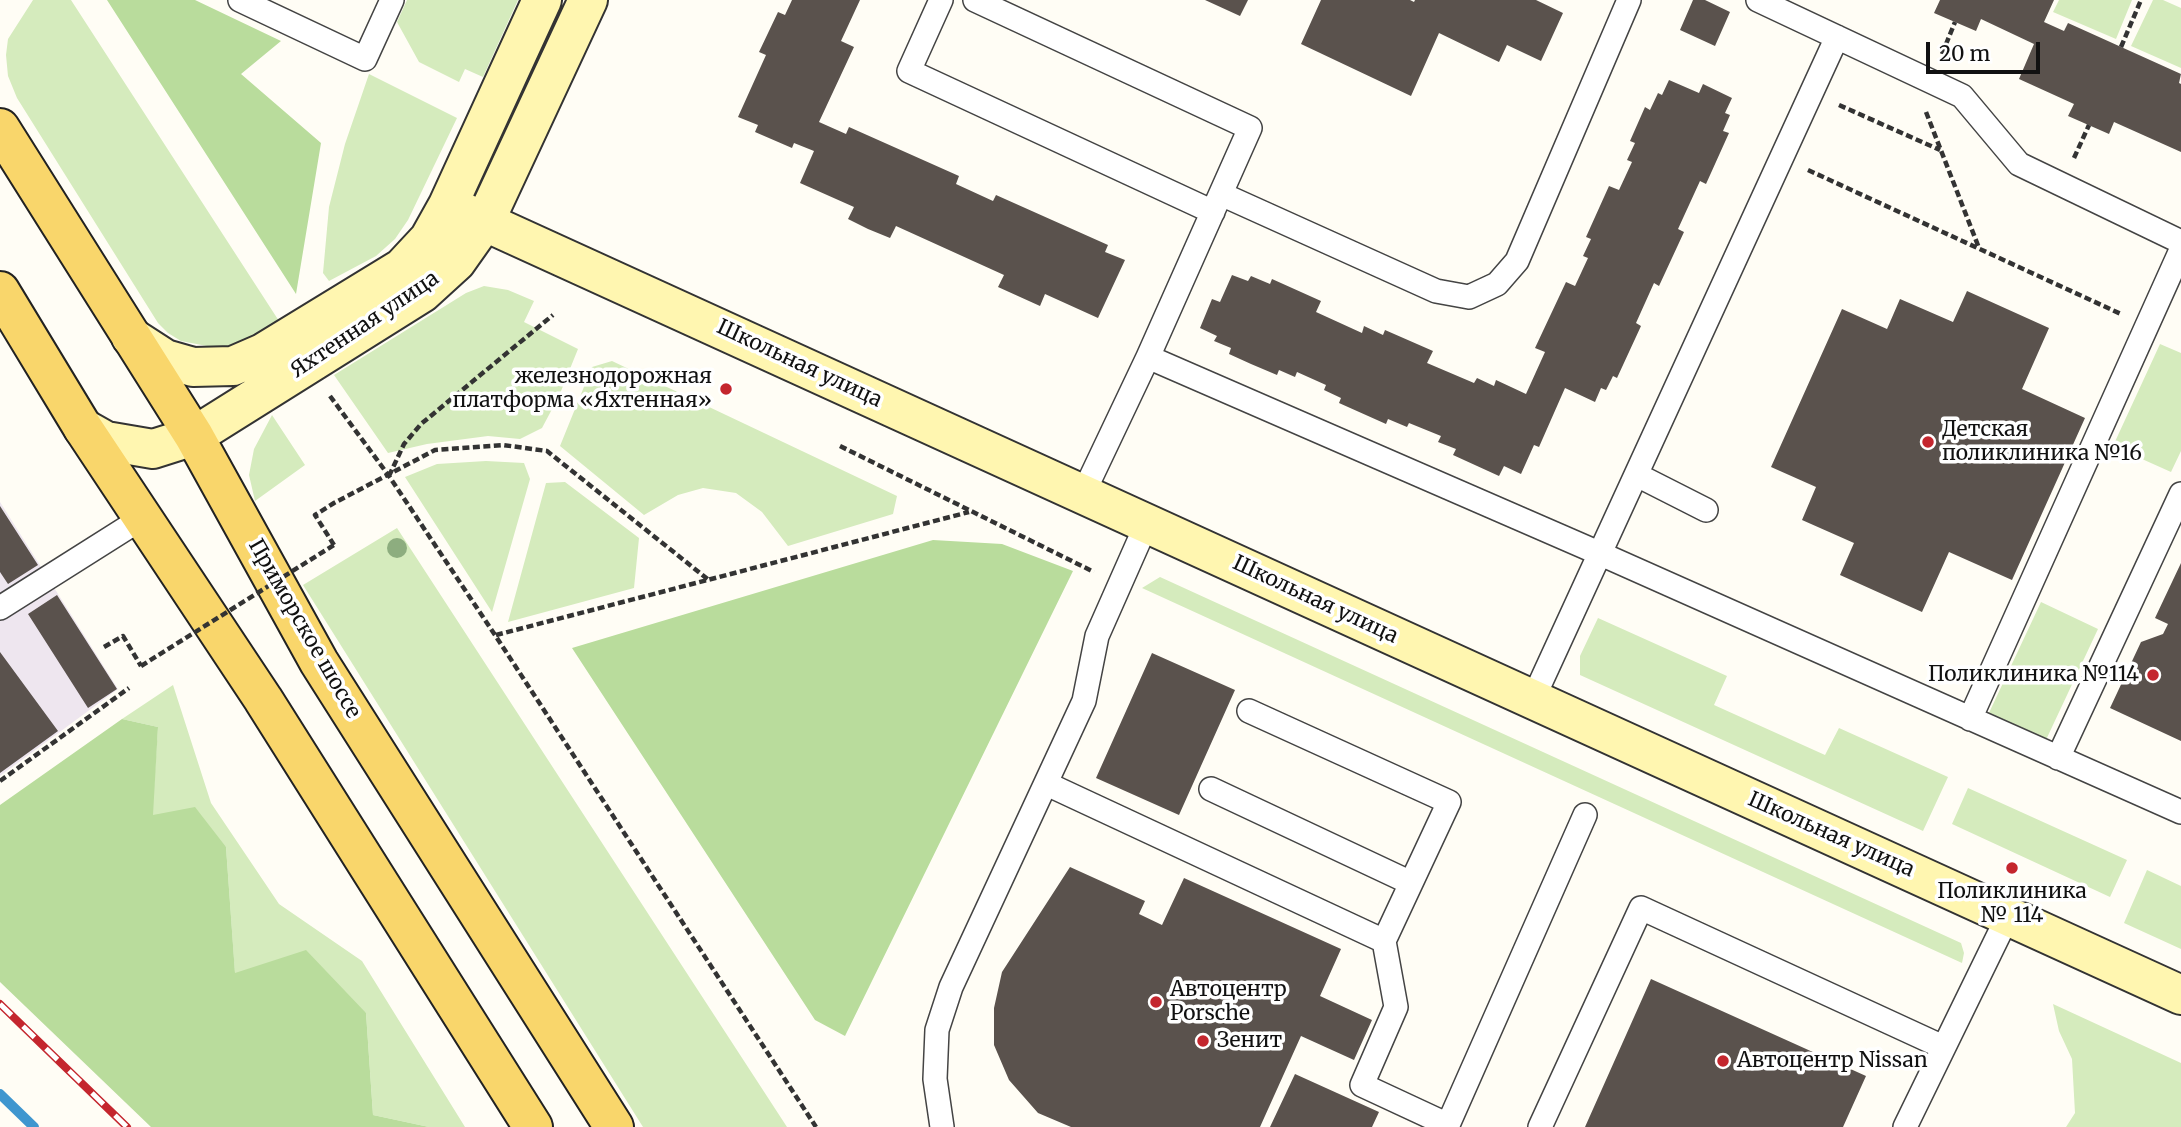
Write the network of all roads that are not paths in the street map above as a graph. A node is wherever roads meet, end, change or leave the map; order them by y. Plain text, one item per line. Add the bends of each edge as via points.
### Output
1 (240, 0) edge
2 (392, 0) edge
3 (541, 0) edge
4 (588, 0) edge
5 (941, 0) edge
6 (975, 0) edge
7 (1629, 0) edge
8 (1758, 0) edge
9 (1837, 37) junction
10 (0, 128) edge
11 (1217, 203) junction
12 (448, 205) junction
13 (485, 221) junction
14 (2181, 242) edge
15 (2181, 250) edge
16 (0, 291) edge
17 (131, 337) junction
18 (1149, 357) junction
19 (83, 428) junction
20 (194, 436) junction
21 (1637, 475) junction
22 (2181, 494) edge
23 (1083, 495) junction
24 (1706, 510) dead end
25 (144, 517) junction
26 (1147, 523) junction
27 (1601, 554) junction
28 (0, 608) edge
29 (1532, 699) junction
30 (1249, 711) dead end
31 (1970, 719) junction
32 (2058, 758) junction
33 (1047, 784) junction
34 (1211, 789) dead end
35 (2181, 812) edge
36 (1585, 815) dead end
37 (1410, 883) junction
38 (2008, 916) junction
39 (1384, 941) junction
40 (2181, 995) edge
41 (1943, 1047) junction
42 (1447, 1126) edge
43 (533, 1127) edge
44 (614, 1127) edge
45 (942, 1127) edge
46 (1540, 1127) edge
47 (1905, 1127) edge

1 - 2 lane via 365,59
3 - 12 street, Яхтенная улица
4 - 13 street, Яхтенная улица
5 - 11 lane via 909,71
6 - 11 lane via 1250,128
7 - 11 lane via 1517,261 1497,284 1469,297 1436,291
8 - 9 lane
9 - 14 lane via 1962,96 2019,164
9 - 21 lane
10 - 17 main road, Приморское шоссе
11 - 18 lane
12 - 13 street, Школьная улица
12 - 17 street, Яхтенная улица via 429,240 402,268 263,353 233,366 193,367 165,359
13 - 20 street, Яхтенная улица via 456,262 422,293
13 - 23 street, Школьная улица
15 - 31 lane
16 - 19 main road
17 - 20 main road, Приморское шоссе
18 - 23 lane
18 - 27 lane
19 - 20 street, Яхтенная улица via 106,441 153,449
19 - 25 main road
20 - 44 main road, Приморское шоссе via 319,662
21 - 24 lane
21 - 27 lane
22 - 32 lane
23 - 26 street, Школьная улица
25 - 28 lane
25 - 43 main road
26 - 29 street, Школьная улица
26 - 33 lane via 1097,636 1084,701
27 - 29 lane
27 - 31 lane
29 - 38 street, Школьная улица
30 - 37 lane via 1449,802
31 - 32 lane
32 - 35 lane
33 - 39 lane
33 - 45 lane via 951,987 937,1030 935,1079
34 - 37 lane
36 - 42 lane
37 - 39 lane
38 - 40 street, Школьная улица
38 - 41 lane
39 - 42 lane via 1396,1007 1362,1085
41 - 46 lane via 1641,908
41 - 47 lane

